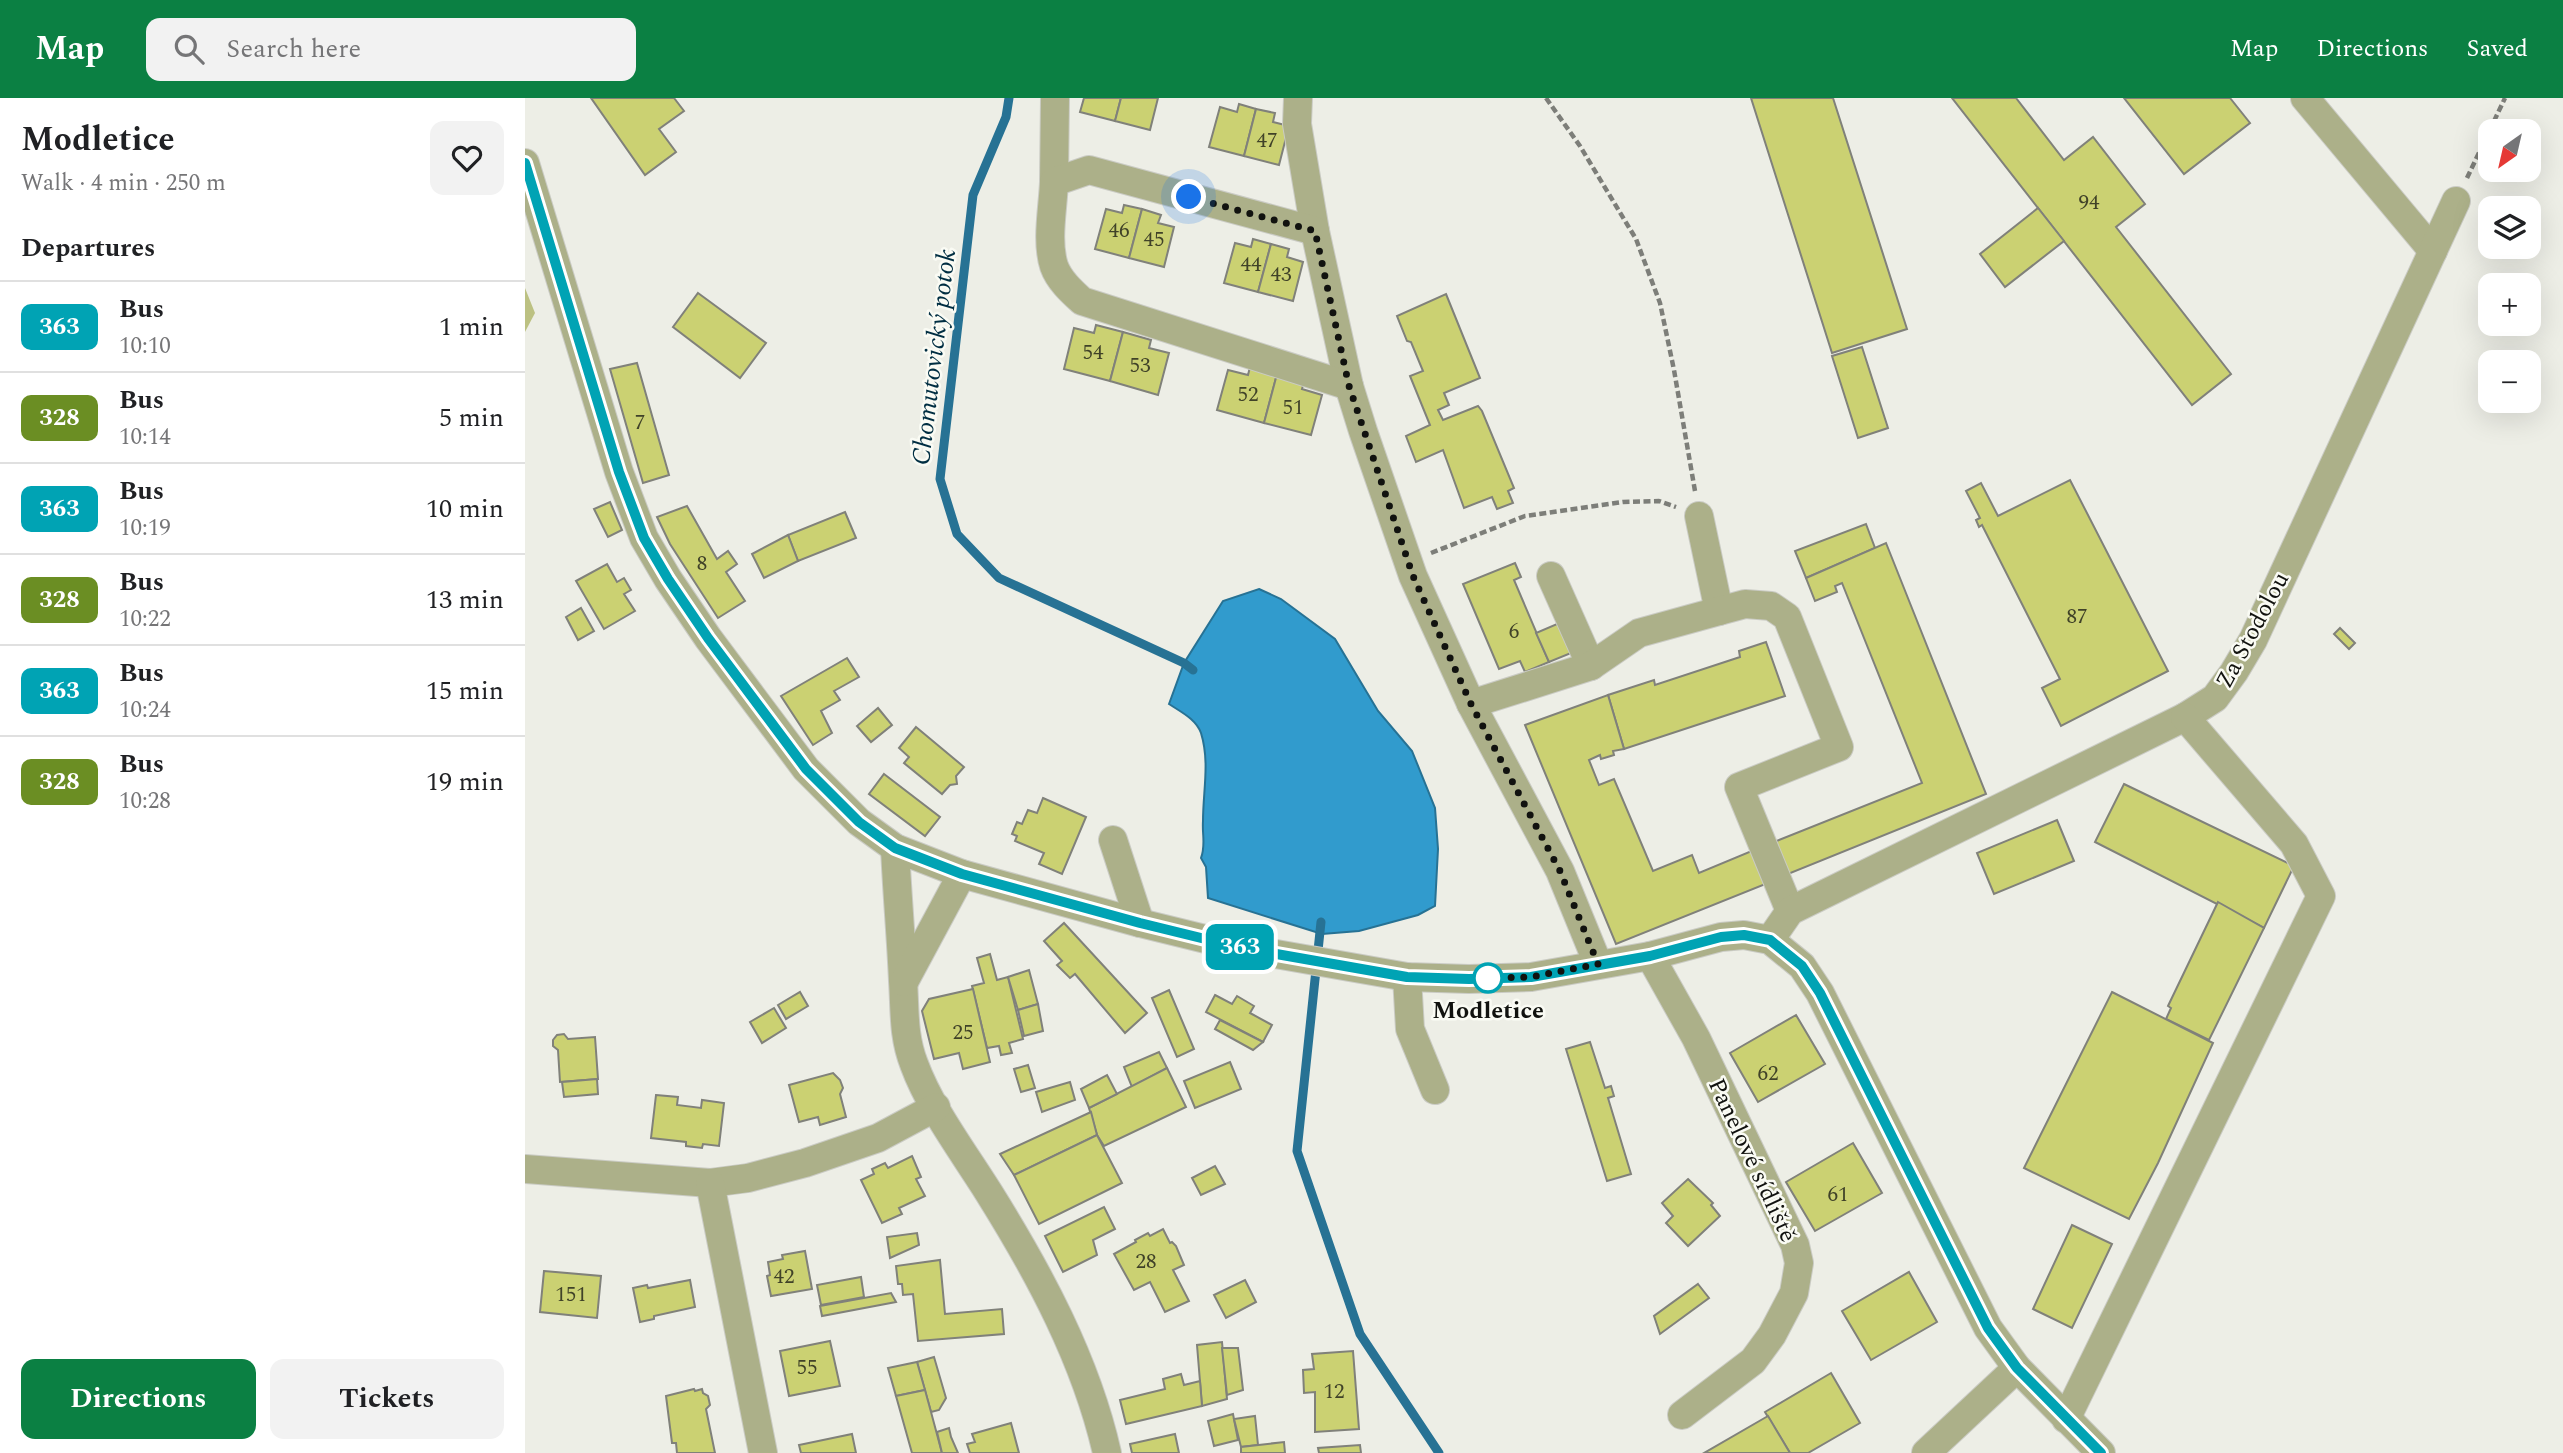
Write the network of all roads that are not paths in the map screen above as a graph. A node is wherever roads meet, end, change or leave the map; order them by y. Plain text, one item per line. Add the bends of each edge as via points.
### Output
1 (1055, 98) edge
2 (1298, 98) edge
3 (2305, 98) edge
4 (525, 163) edge
5 (1054, 182) junction
6 (2456, 201) road end
7 (1315, 231) junction
8 (2433, 251) junction
9 (1349, 386) junction
10 (1699, 516) road end
11 (1551, 576) dead end
12 (1719, 611) junction
13 (1591, 666) junction
14 (1471, 704) junction
15 (2185, 717) junction
16 (1113, 840) dead end
17 (895, 848) junction
18 (962, 874) junction
19 (1790, 911) junction
20 (1140, 923) junction
21 (1770, 940) junction
22 (1650, 956) junction
23 (1598, 964) junction
24 (1407, 977) junction
25 (903, 985) junction
26 (1435, 1090) dead end
27 (936, 1107) junction
28 (525, 1169) edge
29 (711, 1183) junction
30 (2017, 1368) junction
31 (1682, 1415) dead end
32 (2066, 1419) junction
33 (763, 1453) edge
34 (1107, 1453) edge
35 (1926, 1453) edge
36 (2101, 1453) edge

1 - 5 street
2 - 7 street via 1297,124
3 - 8 street
4 - 17 street via 619,472 644,538 708,638 806,769 859,822
5 - 7 street via 1089,170
5 - 9 street via 1054,267 1082,301
6 - 8 street, Za Stodolou
7 - 9 street
8 - 15 street, Za Stodolou via 2253,640 2215,698
9 - 14 street via 1408,562
10 - 12 street
11 - 13 street
12 - 13 street via 1639,633
12 - 19 street via 1745,604 1771,606 1787,617 1839,747 1739,787
13 - 14 street
14 - 23 street via 1560,871
15 - 19 street, Za Stodolou
15 - 32 street via 2294,844 2321,896
16 - 20 street
17 - 18 street
17 - 25 street
18 - 20 street
18 - 25 street
19 - 21 street, Za Stodolou
20 - 24 street via 1317,963
21 - 22 street via 1721,937
21 - 30 street via 1802,966 1820,993 1988,1328
22 - 23 street
22 - 31 street, Panelové sídliště via 1702,1051 1795,1245 1799,1263 1794,1293 1753,1361
23 - 24 street via 1531,977
24 - 26 street via 1410,1029
25 - 27 street via 903,1024 914,1065
27 - 29 street via 877,1138 806,1163
27 - 34 street via 1045,1289 1080,1364
28 - 29 street
29 - 33 street
30 - 32 street
30 - 35 street
32 - 36 street

